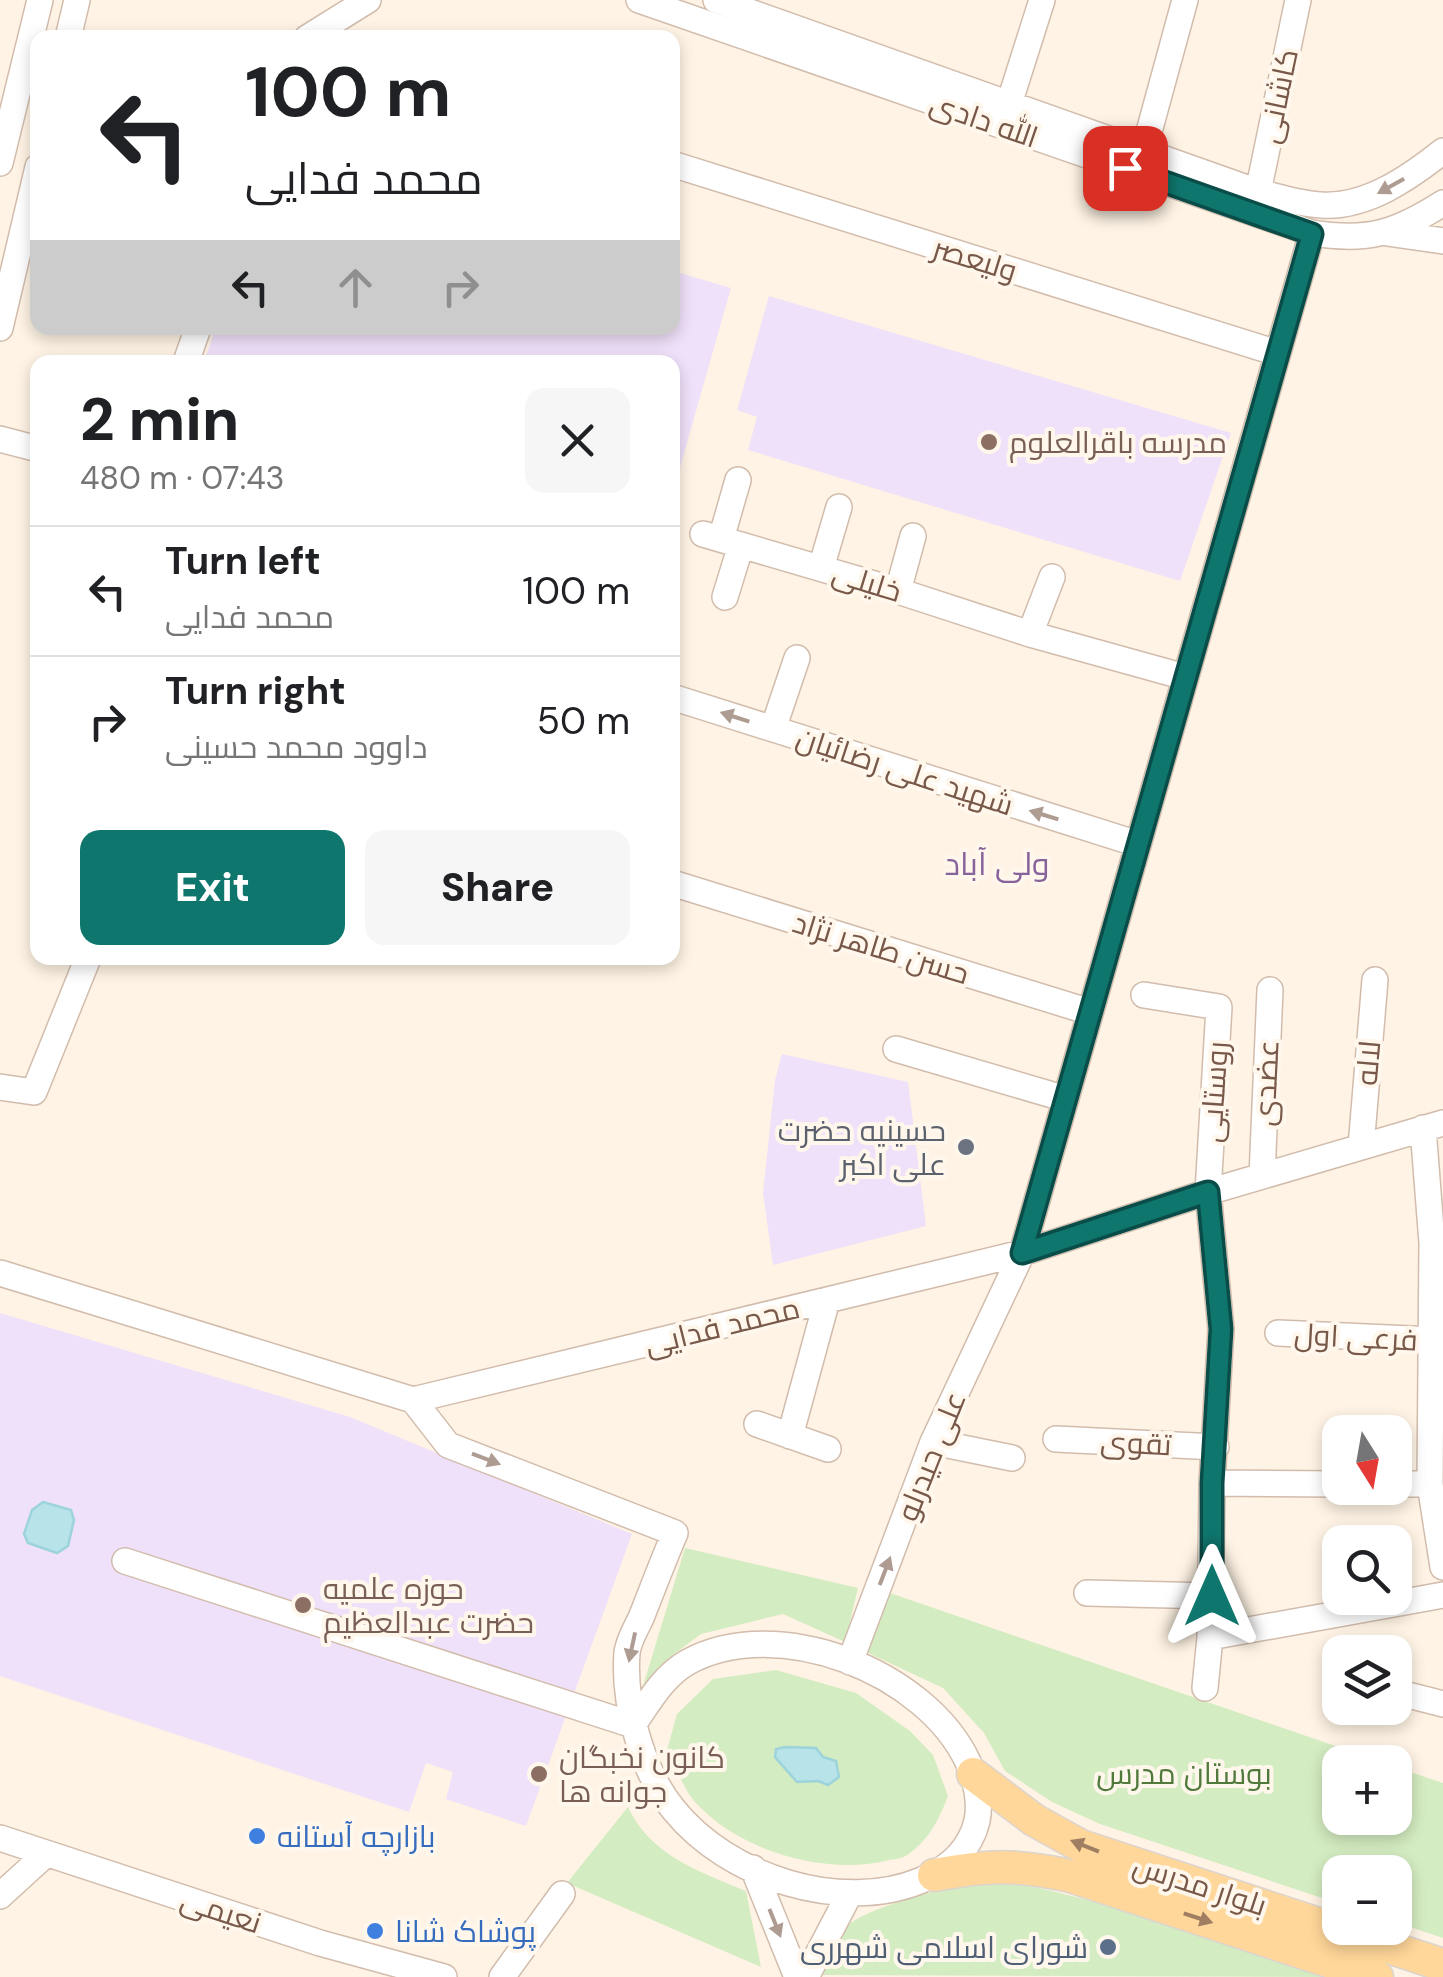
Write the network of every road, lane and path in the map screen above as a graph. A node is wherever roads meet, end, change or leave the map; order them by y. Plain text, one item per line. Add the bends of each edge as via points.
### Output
1 (40, 0) edge
2 (76, 0) edge
3 (368, 0) edge
4 (638, 0) edge
5 (716, 0) edge
6 (1042, 0) edge
7 (1185, 0) edge
8 (1298, 0) edge
9 (33, 30) edge
10 (70, 30) edge
11 (320, 30) edge
12 (30, 41) edge
13 (1010, 104) junction
14 (1144, 150) junction
15 (1443, 151) edge
16 (0, 163) edge
17 (680, 167) edge
18 (1258, 192) junction
19 (30, 201) edge
20 (1443, 204) edge
21 (1318, 234) junction
22 (1388, 234) junction
23 (1443, 241) edge
24 (0, 328) edge
25 (1276, 353) junction
26 (0, 439) edge
27 (30, 447) edge
28 (738, 480) dead end
29 (839, 507) dead end
30 (913, 536) dead end
31 (722, 539) junction
32 (821, 568) junction
33 (1052, 577) dead end
34 (898, 591) junction
35 (725, 597) dead end
36 (1030, 634) junction
37 (797, 658) dead end
38 (1185, 677) junction
39 (680, 699) edge
40 (772, 728) junction
41 (1138, 844) junction
42 (680, 886) edge
43 (85, 965) edge
44 (1375, 980) dead end
45 (1270, 990) dead end
46 (1144, 995) dead end
47 (1090, 1012) junction
48 (896, 1050) dead end
49 (0, 1087) edge
50 (1066, 1099) junction
51 (1433, 1126) edge
52 (1361, 1147) junction
53 (1262, 1176) junction
54 (1208, 1192) junction
55 (1022, 1253) junction
56 (0, 1273) edge
57 (827, 1300) junction
58 (1278, 1333) dead end
59 (1433, 1340) junction
60 (413, 1400) junction
61 (758, 1424) dead end
62 (790, 1436) junction
63 (1056, 1439) dead end
64 (933, 1442) junction
65 (1216, 1447) junction
66 (828, 1449) dead end
67 (1012, 1458) dead end
68 (1212, 1483) junction
69 (1322, 1484) edge
70 (1412, 1484) edge
71 (1430, 1484) junction
72 (125, 1561) dead end
73 (1443, 1567) edge
74 (1087, 1593) dead end
75 (1212, 1596) junction
76 (1443, 1596) edge
77 (1210, 1637) junction
78 (850, 1662) junction
79 (1205, 1688) dead end
80 (1412, 1696) edge
81 (1443, 1704) edge
82 (633, 1724) junction
83 (973, 1774) junction
84 (0, 1838) edge
85 (46, 1854) junction
86 (753, 1868) junction
87 (934, 1874) junction
88 (850, 1893) junction
89 (562, 1894) dead end
90 (0, 1896) edge
91 (1443, 1965) edge
92 (444, 1977) edge
93 (502, 1977) edge
94 (797, 1977) edge
95 (806, 1977) edge
96 (1376, 1977) edge

1 - 9 street
2 - 10 street
3 - 11 street
4 - 21 street, الله دادی
5 - 13 street, الله دادی
6 - 13 street
7 - 14 street
8 - 18 street, کاشانی
12 - 16 street
13 - 14 street, الله دادی
14 - 18 street, الله دادی
15 -> 18 street, الله دادی via 1376,194 1332,206
17 - 25 street, ولیعصر
19 - 24 street
20 - 22 street, الله دادی
21 - 22 street, الله دادی
21 - 25 street, علی حیدرلو
22 - 23 street
25 - 38 street, علی حیدرلو
26 - 27 street
28 - 31 street
29 - 32 street
30 - 34 street
31 - 32 street, خلیلی
31 - 35 street
32 - 34 street, خلیلی
33 - 36 street
34 - 36 street, خلیلی
36 - 38 street, خلیلی
37 - 40 street
38 - 41 street, علی حیدرلو
40 -> 39 street, شهید علی رضائیان
41 -> 40 street, شهید علی رضائیان
41 - 47 street, علی حیدرلو
42 - 47 street, حسن طاهر نژاد
43 - 49 street via 34,1092
44 - 52 street, لاله
45 - 53 street, عضدی
46 - 54 street, روستایی via 1219,1008
47 - 50 street, علی حیدرلو
48 - 50 street
50 - 55 street, علی حیدرلو
51 - 52 street, محمد فدایی
51 - 59 street
52 - 53 street, محمد فدایی
53 - 54 street, محمد فدایی
54 - 55 street, محمد فدایی
54 - 65 street via 1221,1329
55 - 57 street, محمد فدایی
55 - 64 street, علی حیدرلو
56 - 60 street
57 - 60 street, محمد فدایی
57 - 62 street
58 - 59 street, فرعی اول
59 - 71 street
60 -> 82 street via 448,1445 675,1533 627,1651
61 - 62 street
62 - 66 street
63 - 65 street, تقوی
64 - 67 street
78 -> 64 street, علی حیدرلو
65 - 68 street
68 - 69 street
68 - 75 street
70 - 71 street
71 - 73 street
72 - 82 street
74 - 75 street
75 - 77 street
76 - 77 street
77 - 79 street
78 - 82 street via 804,1648 711,1652 667,1677
78 - 83 street via 898,1685 946,1726
80 - 81 street
82 - 86 street via 675,1812 723,1853
83 - 87 street via 977,1821 954,1861
91 -> 83 main road, بلوار مدرس via 1082,1846
84 - 85 street, نعیمی
85 - 90 street
85 - 92 street, نعیمی via 320,1944
86 - 88 street via 817,1890
86 -> 94 street
87 - 88 street via 910,1885
87 -> 96 main road, بلوار مدرس via 1024,1866 1070,1876
88 - 95 street
89 - 93 street

